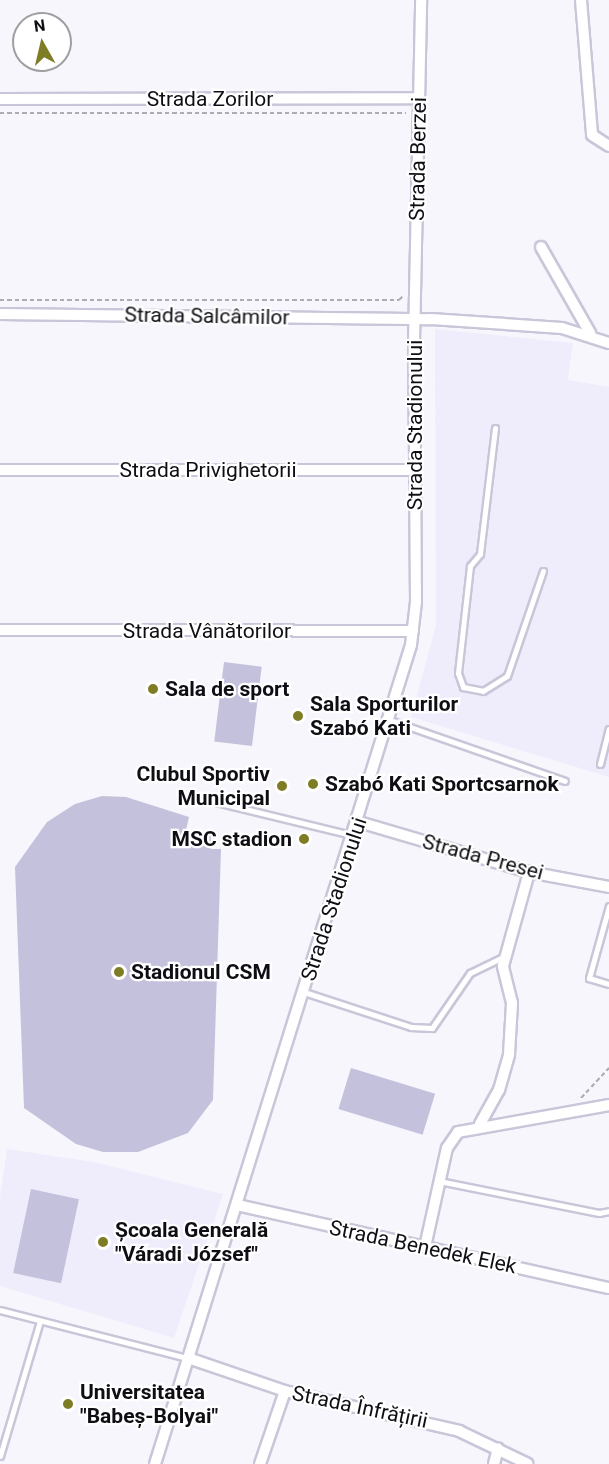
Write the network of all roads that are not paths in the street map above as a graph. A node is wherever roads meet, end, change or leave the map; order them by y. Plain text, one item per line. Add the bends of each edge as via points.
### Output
1 (421, 0) edge
2 (581, 0) edge
3 (419, 98) junction
4 (0, 99) edge
5 (609, 146) edge
6 (542, 247) dead end
7 (0, 314) edge
8 (415, 318) junction
9 (590, 333) junction
10 (609, 343) edge
11 (495, 428) dead end
12 (0, 470) edge
13 (415, 470) junction
14 (543, 571) dead end
15 (0, 630) edge
16 (413, 631) junction
17 (390, 720) junction
18 (609, 729) edge
19 (600, 764) dead end
20 (565, 781) dead end
21 (212, 801) dead end
22 (358, 822) junction
23 (354, 836) junction
24 (528, 872) junction
25 (609, 887) edge
26 (609, 906) edge
27 (505, 957) junction
28 (609, 984) edge
29 (304, 992) junction
30 (609, 1105) edge
31 (480, 1124) junction
32 (439, 1180) junction
33 (237, 1205) junction
34 (609, 1211) edge
35 (425, 1247) junction
36 (609, 1288) edge
37 (0, 1310) edge
38 (40, 1321) junction
39 (188, 1358) junction
40 (285, 1391) junction
41 (498, 1448) junction
42 (0, 1456) edge
43 (155, 1464) edge
44 (260, 1464) edge
45 (494, 1464) edge
46 (528, 1464) edge

1 - 3 street, Strada Berzei
2 - 5 street via 592,135
3 - 4 street, Strada Zorilor
3 - 8 street, Strada Berzei
6 - 9 street
7 - 8 street, Strada Salcâmilor
8 - 9 street, Strada Salcâmilor
8 - 13 street, Strada Stadionului
9 - 10 street
11 - 14 lane via 480,554 470,566 459,673 463,687 483,691 507,676
12 - 13 street, Strada Privighetorii
13 - 16 street, Strada Stadionului
15 - 16 street, Strada Vânătorilor
16 - 17 street, Strada Stadionului
17 - 20 lane
17 - 22 street, Strada Stadionului
18 - 19 lane
21 - 23 lane
22 - 23 street, Strada Stadionului
22 - 24 street, Strada Presei
23 - 29 street, Strada Stadionului
24 - 25 street, Strada Presei
24 - 27 street
26 - 28 lane via 590,978
27 - 29 lane via 470,973 448,1012 432,1028 411,1027
27 - 31 street via 512,1038 504,1077
29 - 33 street, Strada Stadionului
30 - 31 street
31 - 32 street via 453,1137
32 - 34 lane via 599,1214
32 - 35 street
33 - 35 street, Strada Benedek Elek
33 - 39 street, Strada Stadionului
35 - 36 street, Strada Benedek Elek
37 - 38 lane
38 - 39 lane
38 - 42 lane
39 - 40 street, Strada Înfrățirii
39 - 43 street, Strada Stadionului
40 - 41 street, Strada Înfrățirii via 420,1419
40 - 44 street
41 - 45 street
41 - 46 street, Strada Înfrățirii

